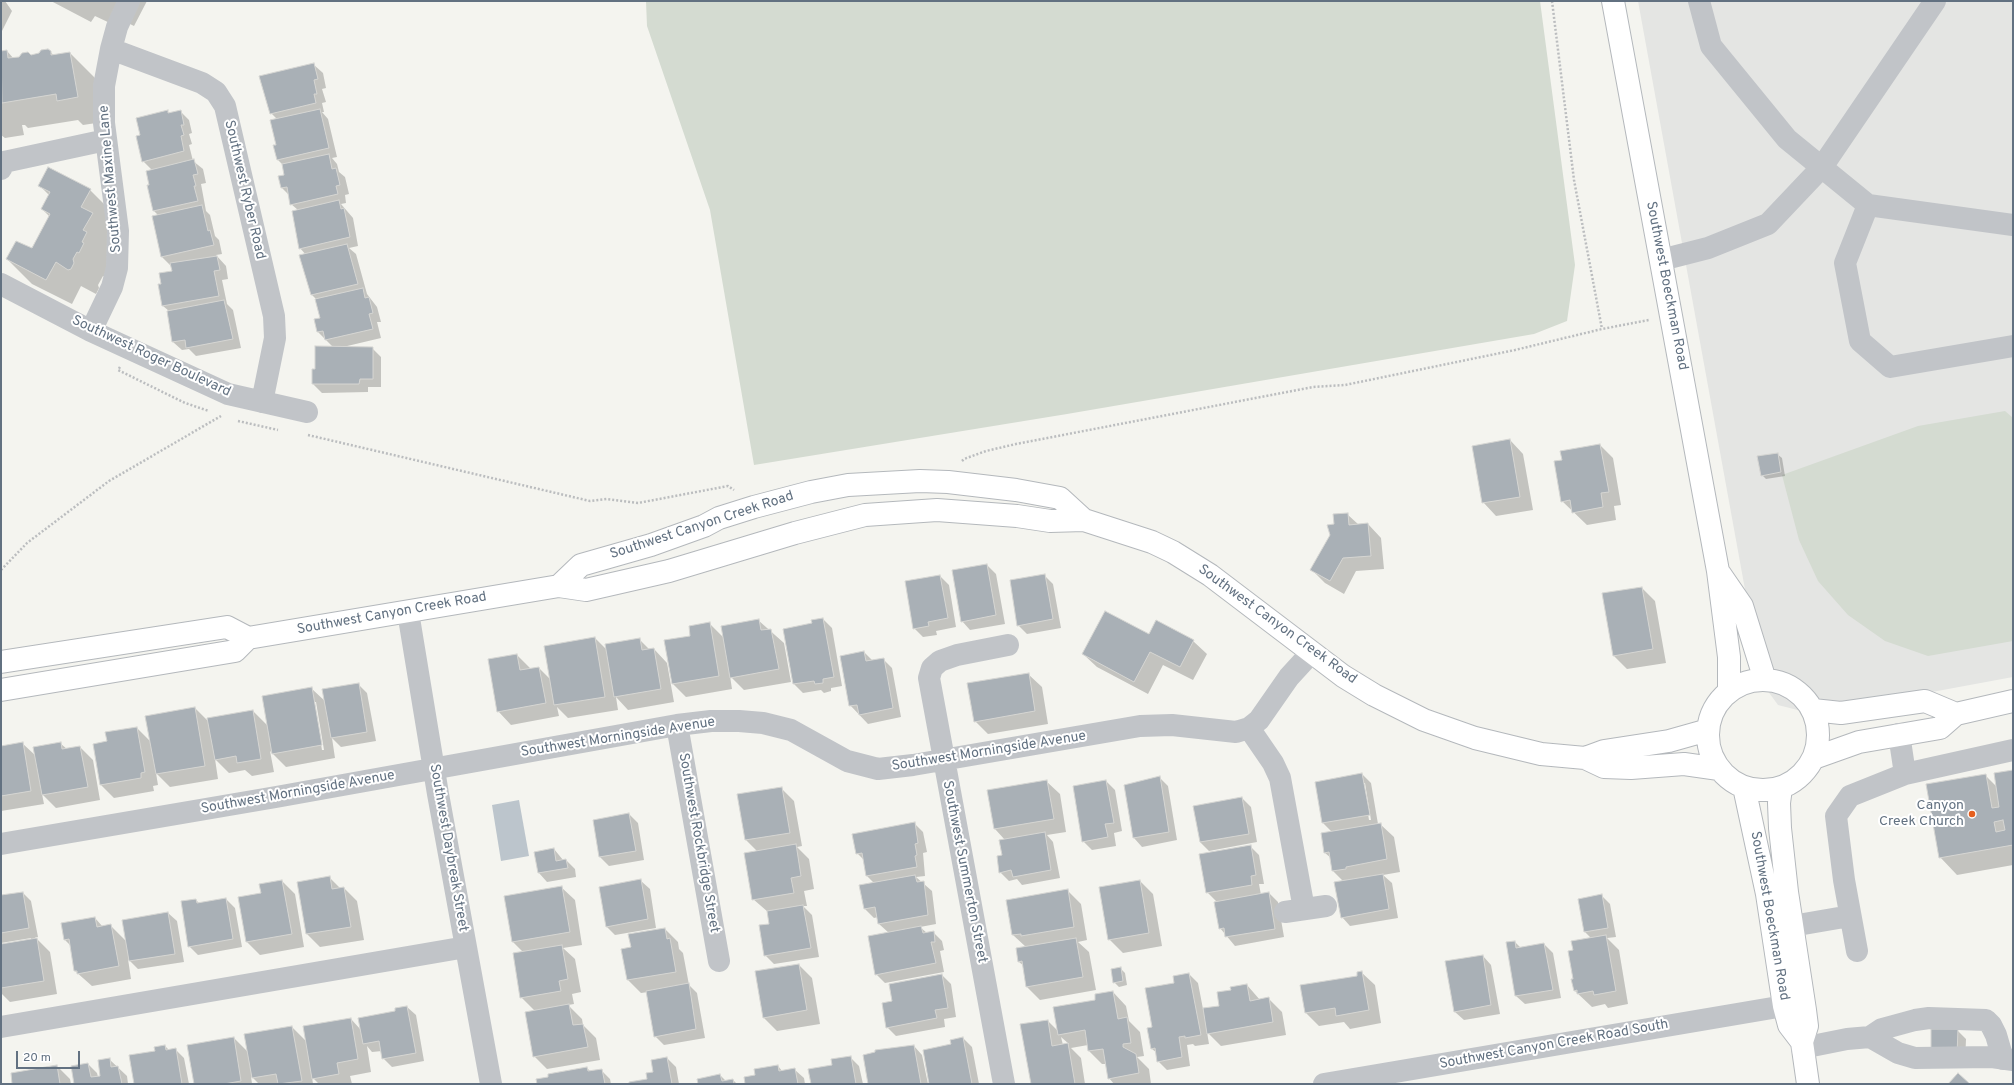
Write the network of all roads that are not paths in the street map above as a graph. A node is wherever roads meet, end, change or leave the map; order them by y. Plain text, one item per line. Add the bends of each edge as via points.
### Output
1 (129, 1) edge
2 (1613, 1) edge
3 (1699, 1) edge
4 (1935, 1) edge
5 (110, 49) junction
6 (106, 140) junction
7 (1822, 167) junction
8 (1, 169) edge
9 (1868, 205) junction
10 (2013, 226) edge
11 (1661, 260) junction
12 (1, 284) edge
13 (91, 332) junction
14 (2013, 346) edge
15 (262, 402) junction
16 (307, 412) dead end
17 (1084, 520) junction
18 (1718, 571) junction
19 (559, 586) junction
20 (408, 612) junction
21 (248, 638) junction
22 (1008, 645) dead end
23 (1311, 653) junction
24 (1, 662) edge
25 (1766, 680) junction
26 (1, 690) edge
27 (1729, 692) junction
28 (2013, 701) edge
29 (1813, 710) junction
30 (1956, 714) junction
31 (677, 725) junction
32 (1249, 728) junction
33 (1708, 730) junction
34 (1899, 734) junction
35 (2013, 750) edge
36 (1585, 758) junction
37 (1814, 758) junction
38 (943, 760) junction
39 (434, 769) junction
40 (1719, 769) junction
41 (1905, 774) junction
42 (1744, 787) junction
43 (1781, 788) junction
44 (1, 844) edge
45 (1326, 906) dead end
46 (1850, 916) junction
47 (1792, 926) junction
48 (466, 948) junction
49 (1857, 951) dead end
50 (719, 961) dead end
51 (1784, 1006) junction
52 (1, 1027) edge
53 (1870, 1037) junction
54 (1802, 1045) junction
55 (2008, 1060) edge
56 (491, 1084) edge
57 (1004, 1084) edge
58 (1324, 1084) edge
59 (1808, 1084) edge

1 - 5 street, Southwest Maxine Lane
2 - 11 main road, Southwest Boeckman Road
3 - 7 street via 1711,46 1787,139
4 - 7 street
5 - 6 street, Southwest Maxine Lane via 104,86
5 - 15 street, Southwest Ryber Road via 202,82 216,92 225,106 274,316 275,338
6 - 8 street via 4,162
6 - 13 street, Southwest Maxine Lane via 118,231 117,268 112,286
7 - 9 street
7 - 11 street via 1768,224 1708,248
9 - 10 street
9 - 14 street via 1845,263 1860,341 1890,367
11 - 18 main road, Southwest Boeckman Road
12 - 13 street, Southwest Roger Boulevard
13 - 15 street, Southwest Roger Boulevard via 228,394
15 - 16 street, Southwest Roger Boulevard
17 - 19 main road, Southwest Canyon Creek Road via 1050,522 1017,516 937,510 865,515 669,571 586,590
17 - 19 main road, Southwest Canyon Creek Road via 1060,498 1016,490 948,482 848,485 754,507 651,545 582,565
17 - 23 main road, Southwest Canyon Creek Road via 1152,542 1173,552 1228,588
18 - 25 main road, Southwest Boeckman Road via 1742,606
18 - 27 main road, Southwest Boeckman Road via 1729,657
19 - 20 main road, Southwest Canyon Creek Road
20 - 21 main road, Southwest Canyon Creek Road
20 - 39 street, Southwest Daybreak Street
21 - 24 main road via 227,627
21 - 26 main road via 235,651
22 - 38 street, Southwest Summerton Street via 957,655 940,661 932,668 928,678
23 - 32 street via 1289,677 1260,720
23 - 36 main road, Southwest Canyon Creek Road via 1368,691 1424,720 1475,738 1519,749
25 - 27 main road via 1746,682
25 - 29 main road via 1784,684 1801,694
27 - 33 main road via 1715,708
28 - 30 main road
29 - 30 main road via 1841,713 1925,701
29 - 37 main road via 1819,742
30 - 34 main road via 1940,728
31 - 38 street, Southwest Morningside Avenue via 718,721 763,723 791,730 847,761 878,769
31 - 39 street, Southwest Morningside Avenue
31 - 50 street, Southwest Rockbridge Street
32 - 38 street, Southwest Morningside Avenue via 1223,732 1172,725 1140,726
32 - 45 street via 1280,778 1298,878 1294,910
33 - 36 main road, Southwest Canyon Creek Road via 1669,741 1604,752
33 - 40 main road via 1708,744
34 - 37 main road via 1859,742
34 - 41 street
35 - 41 street
36 - 40 main road, Southwest Canyon Creek Road via 1604,767 1631,768 1684,764
37 - 43 main road via 1801,777
38 - 57 street, Southwest Summerton Street
39 - 44 street, Southwest Morningside Avenue
39 - 48 street, Southwest Daybreak Street
40 - 42 main road via 1736,784
41 - 46 street via 1850,796 1836,816
42 - 43 main road via 1758,791
42 - 51 main road, Southwest Boeckman Road via 1767,894
43 - 47 main road, Southwest Boeckman Road via 1780,828
46 - 47 street
46 - 49 street
47 - 54 main road, Southwest Boeckman Road via 1807,1026
48 - 52 street
48 - 56 street, Southwest Daybreak Street
51 - 54 main road, Southwest Boeckman Road via 1789,1025
51 - 58 street, Southwest Canyon Creek Road South
53 - 54 street
53 - 55 street via 1898,1053 1915,1058 1992,1057
53 - 55 street via 1882,1028 1915,1020 1986,1020 1991,1024
54 - 59 main road, Southwest Boeckman Road

